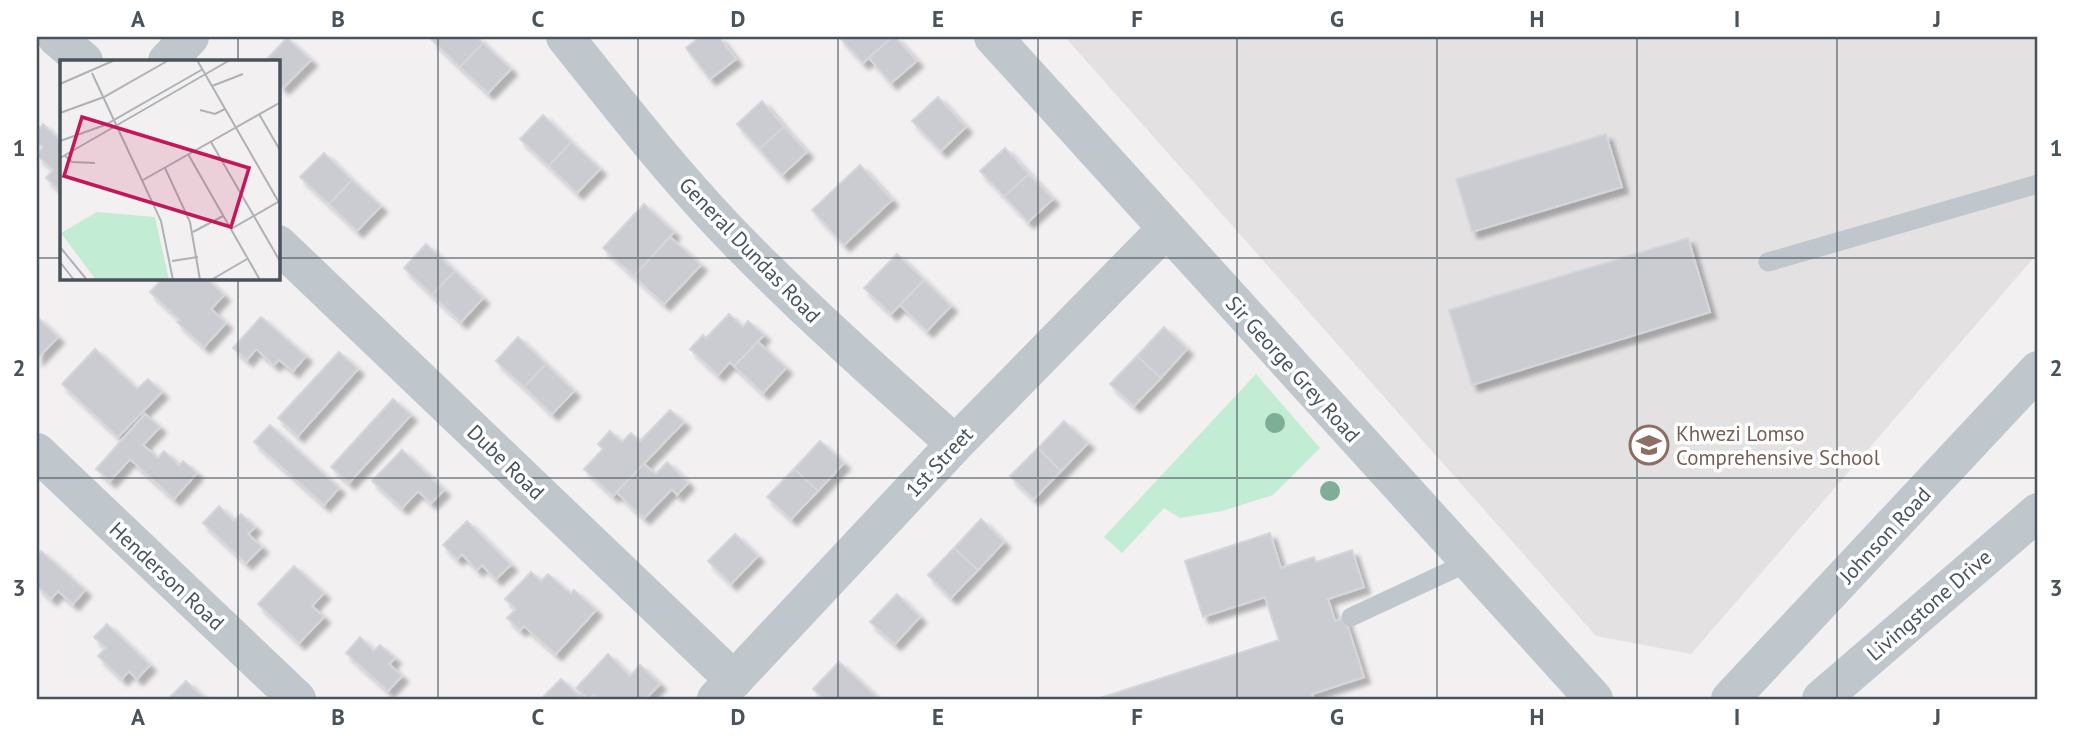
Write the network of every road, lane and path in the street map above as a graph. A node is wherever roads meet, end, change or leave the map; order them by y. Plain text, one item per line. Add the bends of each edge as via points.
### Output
1 (56, 37) edge
2 (190, 37) edge
3 (565, 37) edge
4 (993, 37) edge
5 (83, 60) edge
6 (168, 60) edge
7 (2038, 184) edge
8 (1166, 229) junction
9 (280, 246) edge
10 (1768, 262) dead end
11 (2038, 370) edge
12 (955, 444) junction
13 (37, 452) edge
14 (2038, 512) edge
15 (1469, 562) junction
16 (1351, 617) dead end
17 (725, 690) edge
18 (297, 699) edge
19 (1594, 699) edge
20 (1730, 699) edge
21 (1821, 699) edge

1 - 5 street
2 - 6 street
3 - 12 street, General Dundas Road via 725,228 810,313
4 - 8 street, Sir George Grey Road
7 - 10 lane
8 - 12 street, 1st Street
8 - 15 street, Sir George Grey Road
9 - 17 street, Dube Road
11 - 20 street, Johnson Road
12 - 17 street, 1st Street
13 - 18 street, Henderson Road
14 - 21 street, Livingstone Drive
15 - 16 lane
15 - 19 street, Sir George Grey Road

